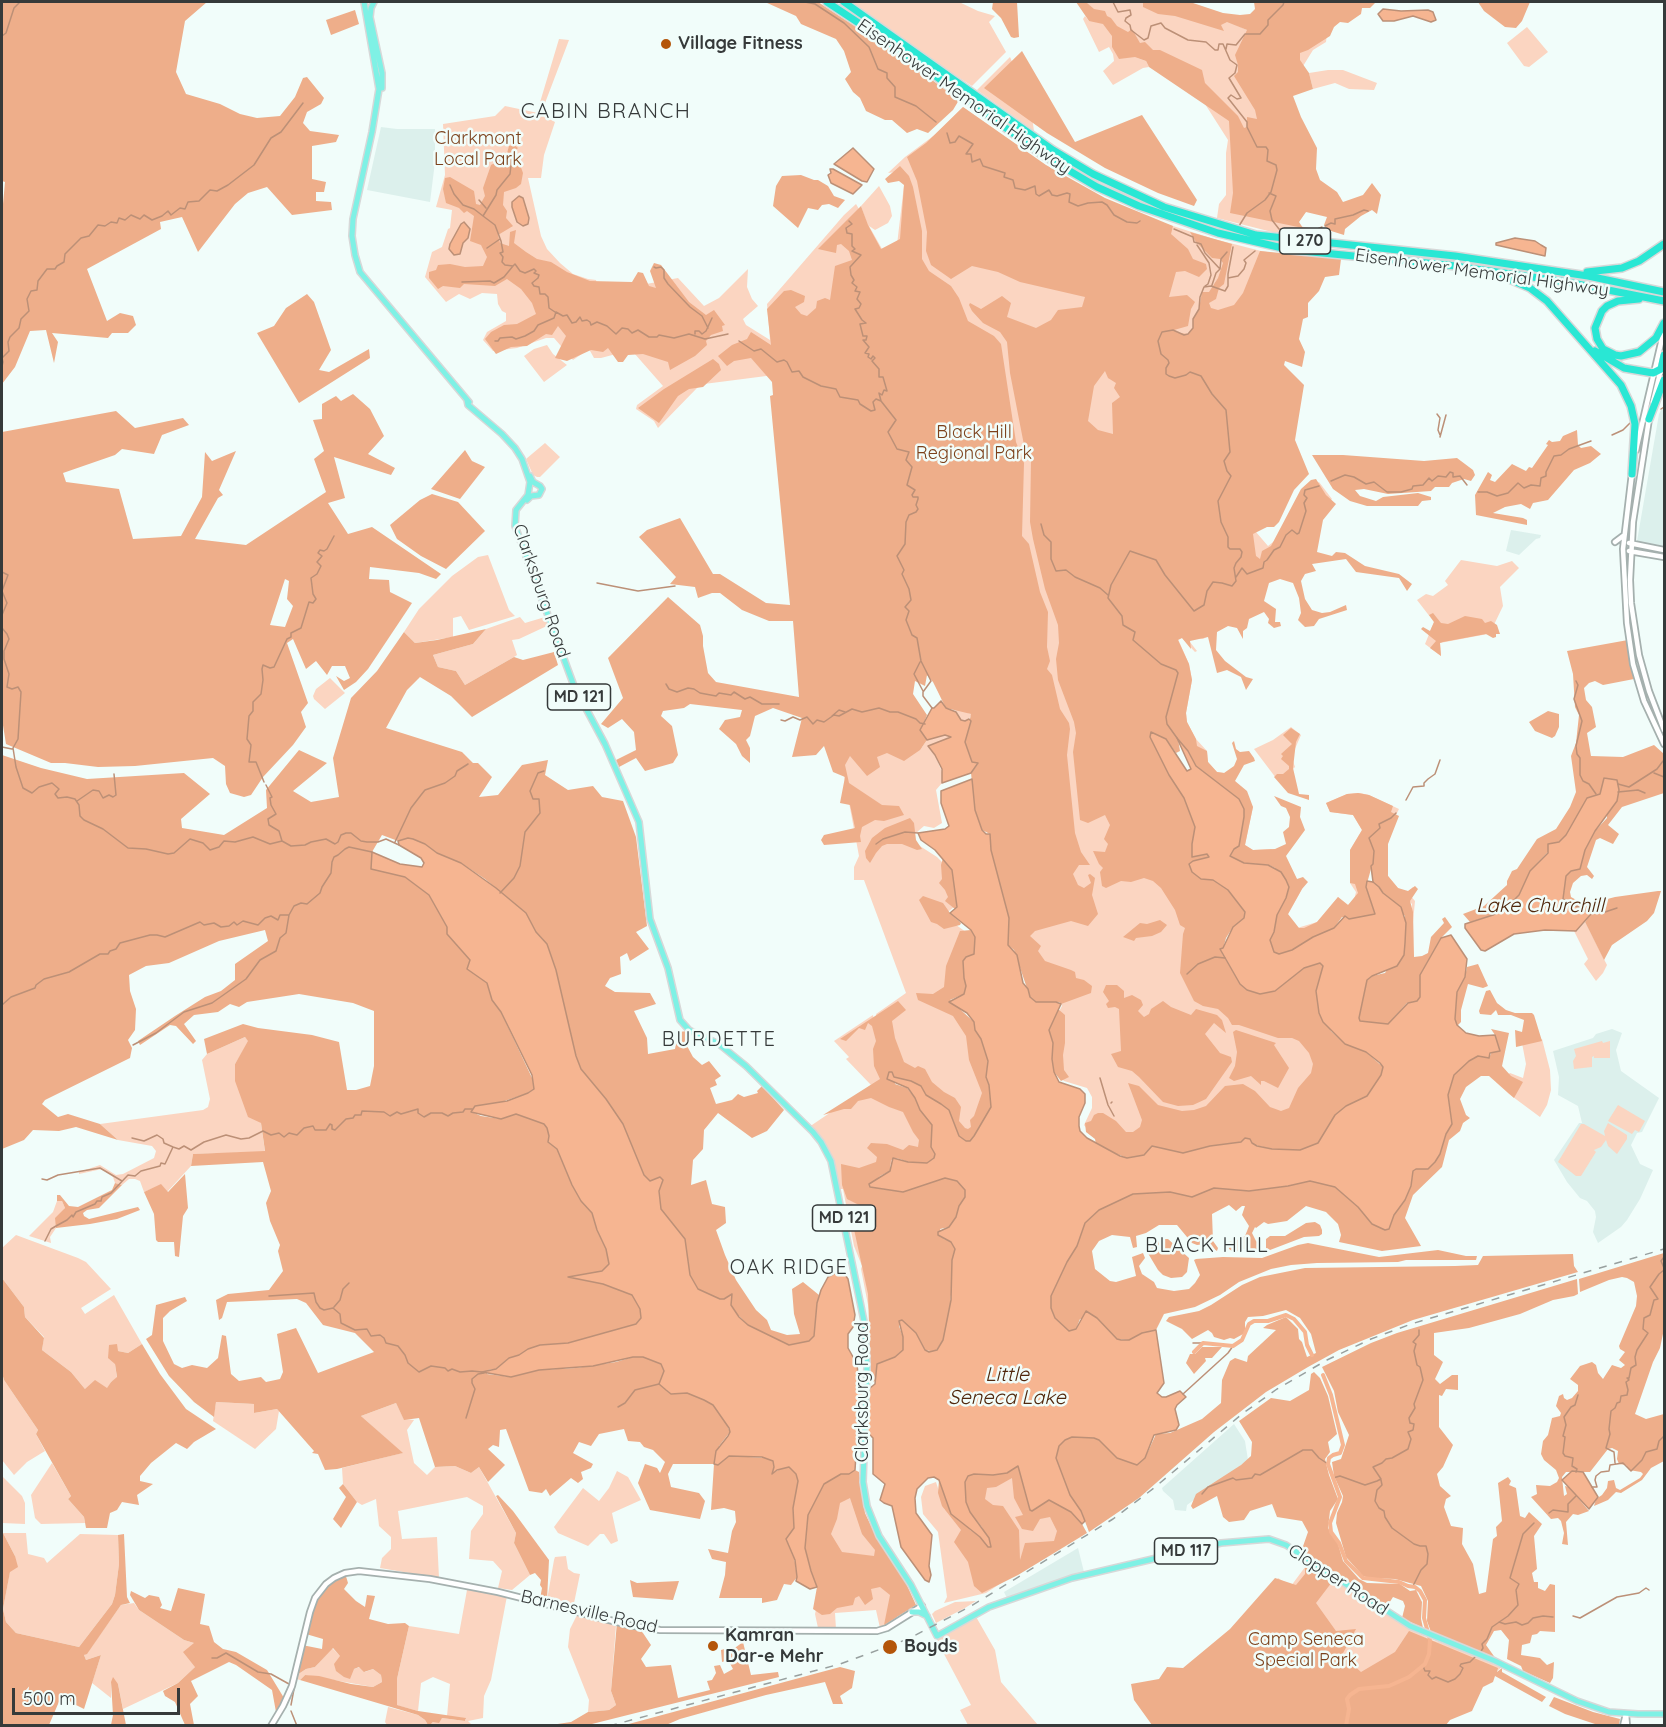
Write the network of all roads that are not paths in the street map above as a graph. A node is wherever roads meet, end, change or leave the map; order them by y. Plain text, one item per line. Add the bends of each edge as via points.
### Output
1 (364, 2) edge
2 (374, 2) edge
3 (827, 2) edge
4 (844, 2) edge
5 (372, 132) junction
6 (1665, 244) edge
7 (1541, 269) junction
8 (1484, 270) junction
9 (1665, 292) edge
10 (1665, 301) edge
11 (1665, 323) edge
12 (1665, 330) edge
13 (1574, 331) junction
14 (1665, 355) edge
15 (1661, 369) junction
16 (1653, 373) junction
17 (1665, 380) edge
18 (1648, 419) junction
19 (1636, 440) junction
20 (1632, 474) joint
21 (532, 487) junction
22 (534, 496) junction
23 (516, 513) junction
24 (1625, 534) junction
25 (1616, 542) dead end
26 (1630, 544) junction
27 (1624, 546) junction
28 (1665, 550) edge
29 (1630, 551) junction
30 (1665, 557) edge
31 (1665, 730) edge
32 (1665, 744) edge
33 (922, 1606) junction
34 (912, 1612) junction
35 (927, 1617) junction
36 (937, 1636) joint
37 (1665, 1713) edge
38 (1626, 1714) junction
39 (271, 1725) edge
40 (1625, 1725) edge

1 - 2 main road
1 - 5 main road, Clarksburg Road via 378,84
2 - 5 main road, Clarksburg Road via 370,17 382,88
3 - 8 highway, Eisenhower Memorial Highway / I 270 via 907,55 1041,154 1139,206 1218,233 1291,250
4 - 7 highway, Eisenhower Memorial Highway / I 270 via 1045,145 1093,174 1164,207 1256,235
5 - 21 main road, Clarksburg Road via 356,198 352,236 359,267 468,405 508,440 520,456
6 - 7 highway via 1639,261 1607,271
7 - 9 highway, Eisenhower Memorial Highway / I 270
8 - 10 highway, Eisenhower Memorial Highway / I 270
8 - 13 highway via 1539,294
10 - 11 highway via 1618,301 1606,306 1595,328 1603,349 1615,356 1626,356 1648,346
12 - 16 main road
13 - 16 highway via 1614,364
13 - 19 highway via 1624,391 1634,415
14 - 15 highway
15 - 16 highway
15 - 18 main road
16 - 19 main road
17 - 18 highway
18 - 26 main road
19 - 20 highway
20 - 24 main road
21 - 22 main road, Clarksburg Road
21 - 22 main road, Clarksburg Road via 540,486 542,491
21 - 23 main road, Clarksburg Road
22 - 23 main road, Clarksburg Road
23 - 33 main road, Clarksburg Road / MD 121 via 515,526 574,686 608,750 639,822 650,919 668,968 680,1020 689,1030 738,1059 813,1132 829,1156 866,1343 863,1482 870,1516
24 - 25 main road
24 - 27 main road
26 - 27 main road
26 - 28 main road
26 - 29 main road
27 - 29 main road
27 - 32 main road via 1624,601 1633,664 1644,701
29 - 30 main road
29 - 31 main road via 1631,603 1639,655
33 - 34 main road, Barnesville Road
33 - 35 main road, Clarksburg Road / MD 117
34 - 35 main road
34 - 39 main road, Barnesville Road via 877,1631 660,1630 498,1592 402,1575 340,1572 315,1598 291,1686
35 - 36 main road, Clarksburg Road / MD 117
36 - 38 main road, Clopper Road / MD 117 via 989,1607 1072,1578 1211,1545 1269,1539 1287,1545 1396,1618 1578,1701
37 - 38 main road, Clopper Road / MD 117
38 - 40 main road

